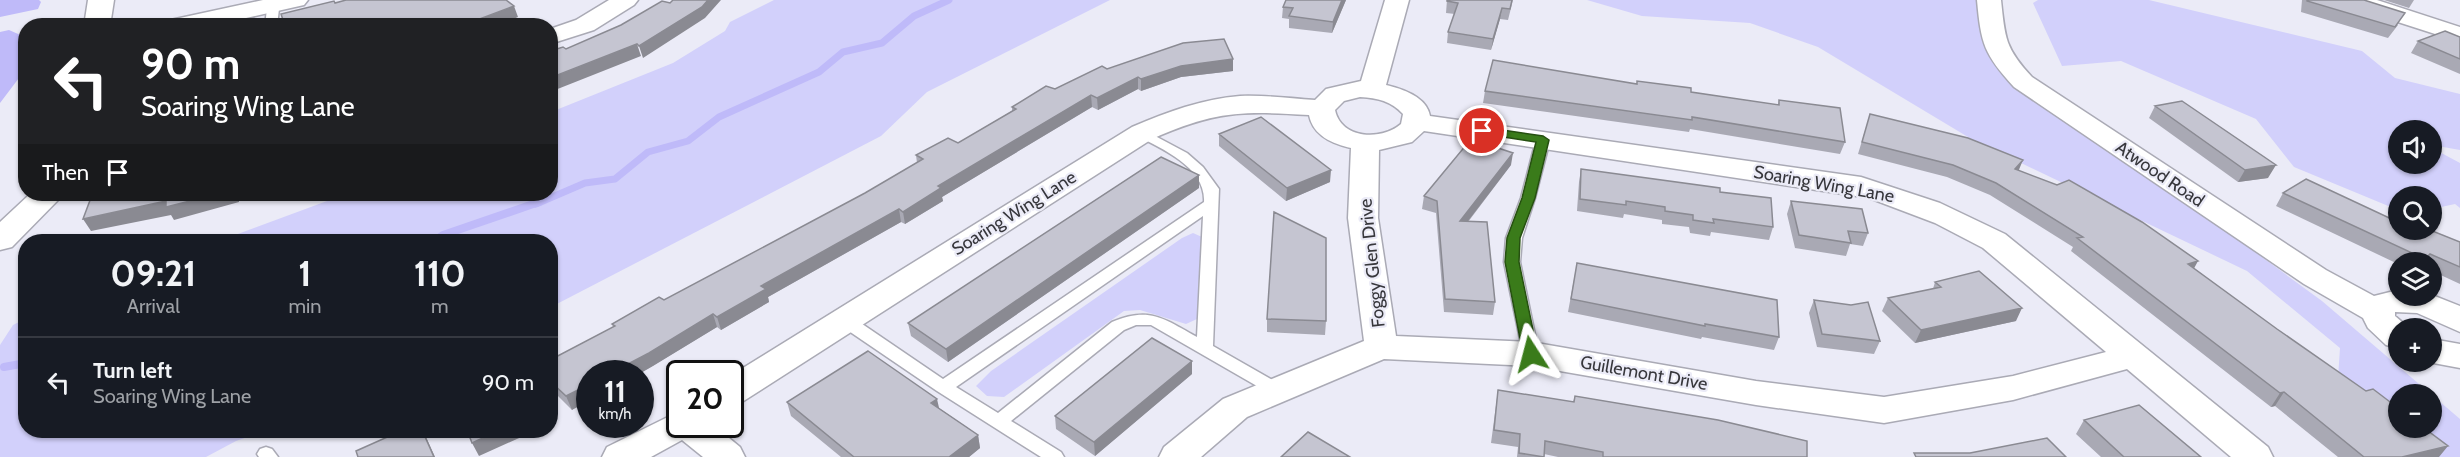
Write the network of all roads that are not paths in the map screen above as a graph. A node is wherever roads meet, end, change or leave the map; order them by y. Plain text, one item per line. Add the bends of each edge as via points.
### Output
1 (101, 0) edge
2 (626, 0) edge
3 (1397, 0) edge
4 (1989, 0) edge
5 (2353, 0) edge
6 (279, 8) edge
7 (99, 18) edge
8 (221, 18) edge
9 (558, 34) edge
10 (2460, 35) edge
11 (1373, 90) junction
12 (1322, 108) junction
13 (1417, 122) junction
14 (1142, 133) junction
15 (1543, 140) junction
16 (1365, 142) junction
17 (18, 201) edge
18 (41, 201) edge
19 (1212, 202) junction
20 (0, 228) edge
21 (0, 240) edge
22 (2378, 312) junction
23 (843, 319) junction
24 (2460, 321) edge
25 (2388, 328) edge
26 (1381, 347) junction
27 (1204, 348) junction
28 (2442, 353) edge
29 (1531, 354) junction
30 (2134, 356) junction
31 (2460, 356) edge
32 (744, 384) edge
33 (943, 387) junction
34 (1275, 389) junction
35 (999, 421) junction
36 (666, 432) edge
37 (704, 438) edge
38 (620, 457) edge
39 (727, 457) edge
40 (1055, 457) edge
41 (1177, 457) edge
42 (2254, 457) edge

1 - 7 street
2 - 9 street via 606,14
3 - 11 street
4 - 22 street, Atwood Road via 1993,38 2002,59 2023,82 2315,277
5 - 10 street
6 - 8 street
11 - 12 street via 1335,95
11 - 13 street via 1402,98 1417,113
12 - 14 street, Soaring Wing Lane via 1255,104 1212,108
12 - 16 street via 1320,117 1335,134
13 - 15 street, Soaring Wing Lane
13 - 16 street via 1413,129 1394,140
14 - 19 lane via 1172,148 1201,170 1212,189
14 - 23 street, Soaring Wing Lane
15 - 29 lane via 1514,238 1512,262
15 - 30 street, Soaring Wing Lane via 1861,186 1916,202 1994,242
16 - 26 street, Foggy Glen Drive via 1363,218
17 - 20 street
18 - 21 street
19 - 27 lane
19 - 33 lane
22 - 24 street via 2380,305 2402,300 2435,308
22 - 25 street, Atwood Road
23 - 32 street, Soaring Wing Lane
23 - 33 lane
26 - 29 street, Guillemont Drive
26 - 34 street, Guillemont Drive
27 - 34 lane
27 - 35 lane via 1154,320 1134,319 1118,326
28 - 31 street
29 - 30 street, Guillemont Drive via 1756,393 1884,410 2013,388
30 - 42 street, Soaring Wing Lane
33 - 35 lane
34 - 41 street, Guillemont Drive via 1235,408
35 - 40 lane
36 - 38 street
37 - 39 street

